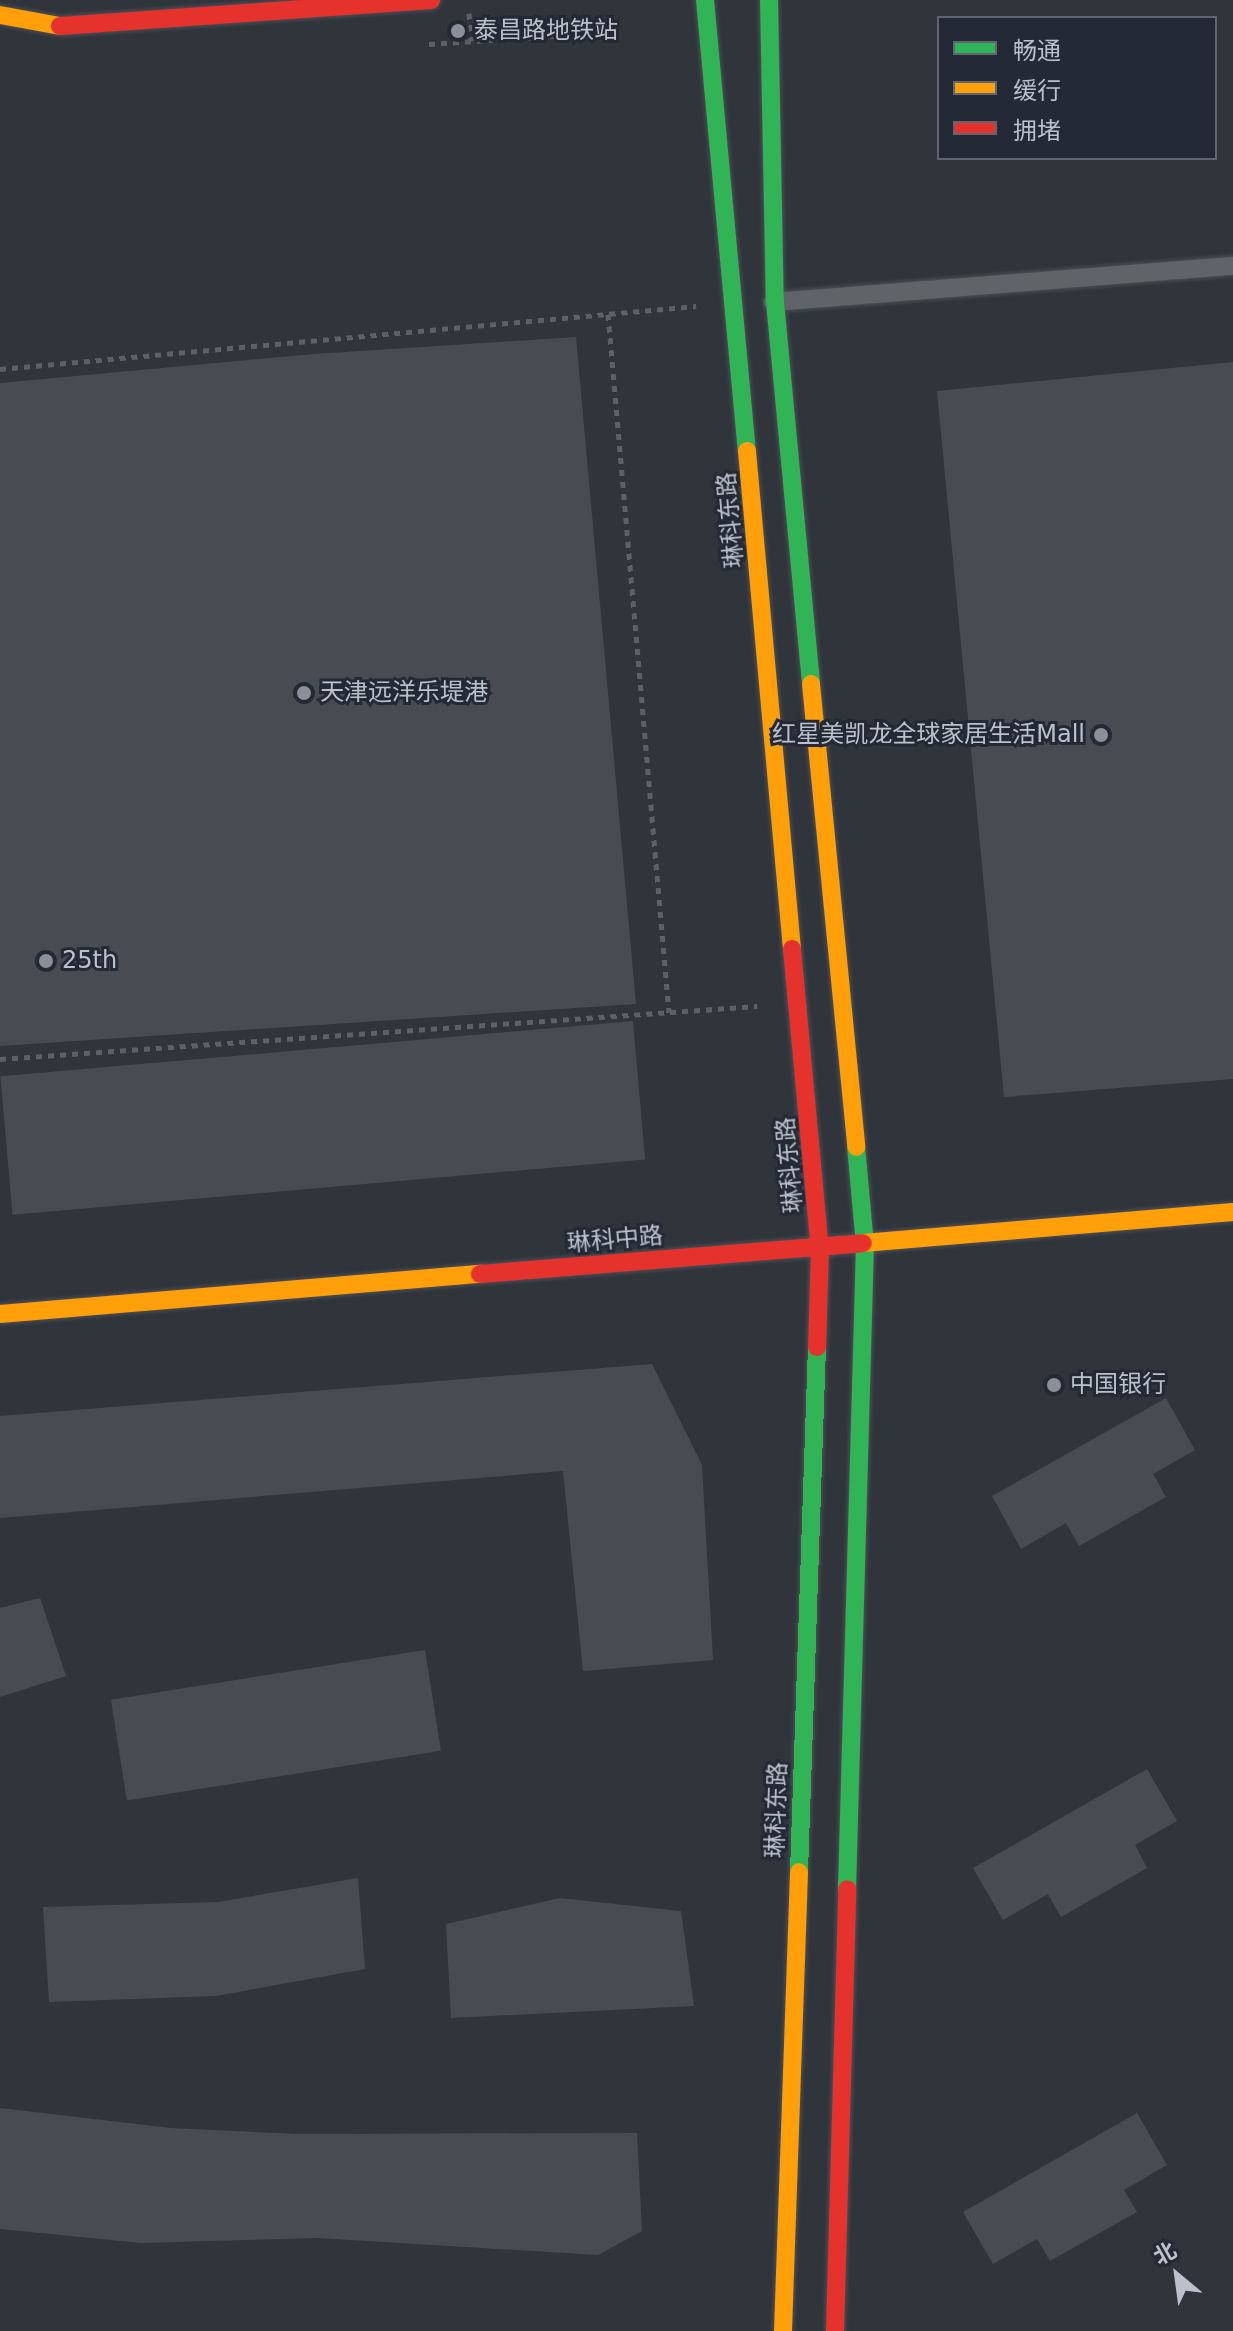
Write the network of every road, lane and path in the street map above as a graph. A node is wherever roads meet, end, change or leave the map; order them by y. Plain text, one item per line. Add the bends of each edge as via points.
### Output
1 (431, 0) edge
2 (468, 0) edge
3 (705, 0) edge
4 (769, 0) edge
5 (0, 15) edge
6 (60, 26) junction
7 (0, 31) edge
8 (584, 34) dead end
9 (471, 41) junction
10 (425, 44) dead end
11 (1233, 266) edge
12 (775, 302) junction
13 (734, 303) junction
14 (608, 314) junction
15 (0, 369) edge
16 (801, 1003) junction
17 (669, 1012) junction
18 (0, 1059) edge
19 (1233, 1192) edge
20 (1233, 1212) edge
21 (863, 1223) junction
22 (819, 1226) junction
23 (865, 1245) junction
24 (820, 1248) junction
25 (362, 1263) dead end
26 (0, 1314) edge
27 (783, 2331) edge
28 (835, 2331) edge

1 - 6 main road
2 - 9 path
3 - 13 main road, 琳科东路
4 - 12 main road
5 - 6 main road
6 - 7 main road
8 - 9 path
9 - 10 path
11 - 12 lane
12 - 13 lane
12 - 21 main road
13 - 14 path
13 - 16 main road, 琳科东路
14 - 15 path
14 - 17 path
16 - 17 path
16 - 22 main road, 琳科东路
17 - 18 path
19 - 21 main road, 琳科中路
20 - 23 main road, 琳科中路
21 - 22 main road, 琳科中路
21 - 23 main road
22 - 24 main road, 琳科东路
22 - 25 main road, 琳科中路
23 - 24 main road, 琳科中路
23 - 28 main road
24 - 26 main road, 琳科中路
24 - 27 main road, 琳科东路

